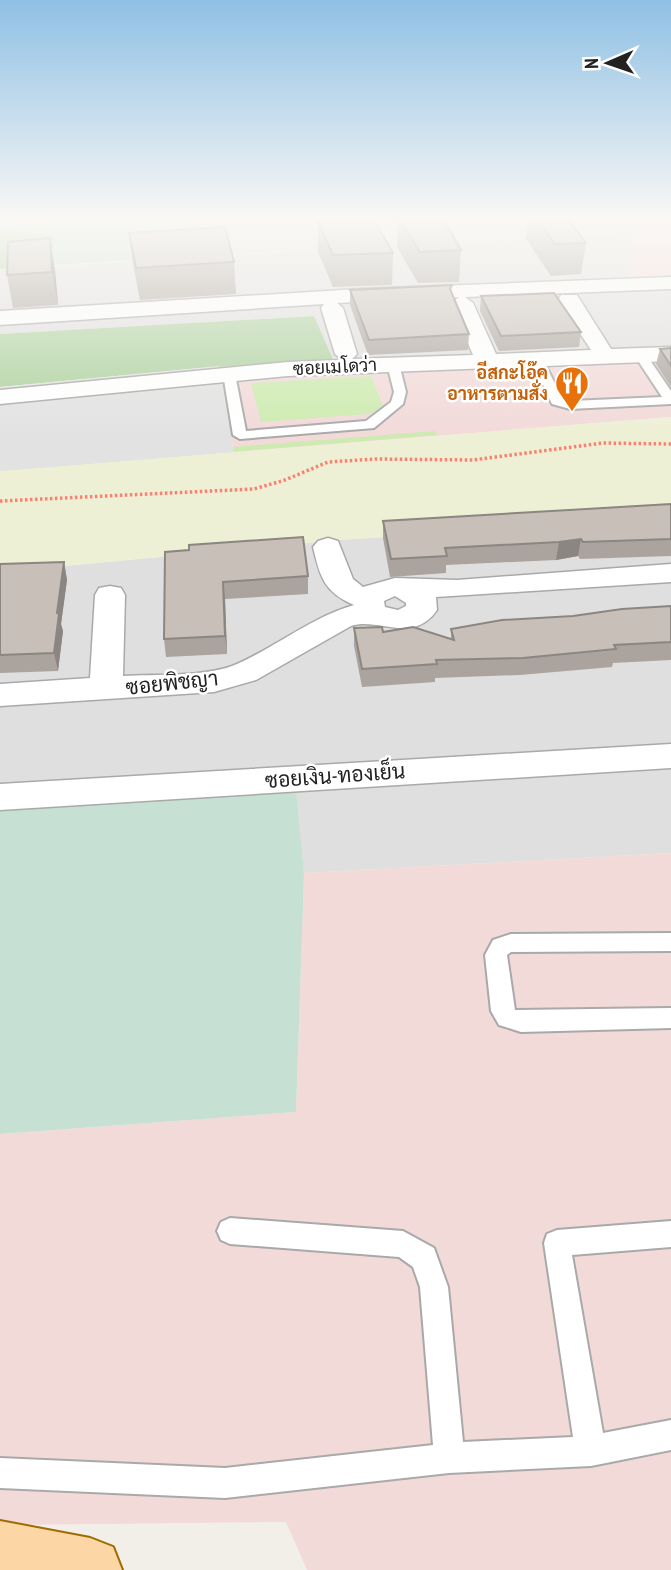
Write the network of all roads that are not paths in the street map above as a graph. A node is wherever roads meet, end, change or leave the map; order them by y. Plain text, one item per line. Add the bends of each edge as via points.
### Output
1 (340, 290) edge
2 (579, 290) edge
3 (670, 293) edge
4 (569, 300) junction
5 (462, 303) junction
6 (332, 308) junction
7 (0, 318) edge
8 (0, 328) edge
9 (601, 348) dead end
10 (346, 354) dead end
11 (671, 354) edge
12 (485, 355) dead end
13 (641, 356) junction
14 (537, 359) junction
15 (393, 364) junction
16 (229, 374) junction
17 (0, 397) edge
18 (671, 400) edge
19 (328, 547) dead end
20 (671, 573) edge
21 (403, 587) junction
22 (671, 591) edge
23 (110, 595) dead end
24 (369, 604) junction
25 (410, 618) junction
26 (106, 689) junction
27 (0, 695) edge
28 (671, 756) edge
29 (0, 797) edge
30 (671, 942) edge
31 (671, 1018) edge
32 (230, 1231) dead end
33 (671, 1234) edge
34 (671, 1435) edge
35 (591, 1451) junction
36 (449, 1458) junction
37 (0, 1473) edge
38 (0, 1553) edge
39 (90, 1570) edge

1 - 7 street
2 - 3 street
3 - 4 street
4 - 5 street
4 - 9 street
5 - 6 street
5 - 12 street
6 - 8 street
6 - 10 street
11 - 13 street, ซอยเมโดว่า
13 - 14 street, ซอยเมโดว่า
13 - 18 lane
14 - 15 street, ซอยเมโดว่า
14 - 18 lane via 557,401 570,405
15 - 16 street, ซอยเมโดว่า
15 - 16 lane via 400,392 397,404 369,425 240,435
16 - 17 street, ซอยเมโดว่า
19 - 24 street via 336,580 348,594
20 - 21 street, ซอยพิชญา via 457,589
21 - 24 street, ซอยพิชญา via 386,587 372,594
21 - 25 street via 422,599 421,610
22 - 25 street via 472,605
23 - 26 street
24 - 25 street via 375,615 392,620
24 - 26 street, ซอยพิชญา via 244,673 214,681
26 - 27 street, ซอยพิชญา
28 - 29 street, ซอยเงิน-ทองเย็น
30 - 31 lane via 511,943 501,946 496,955 507,1018 521,1022
32 - 36 lane via 403,1244 424,1258 434,1287
33 - 35 lane via 557,1243
34 - 35 lane
35 - 36 lane
36 - 37 lane via 225,1483
38 - 39 main road

